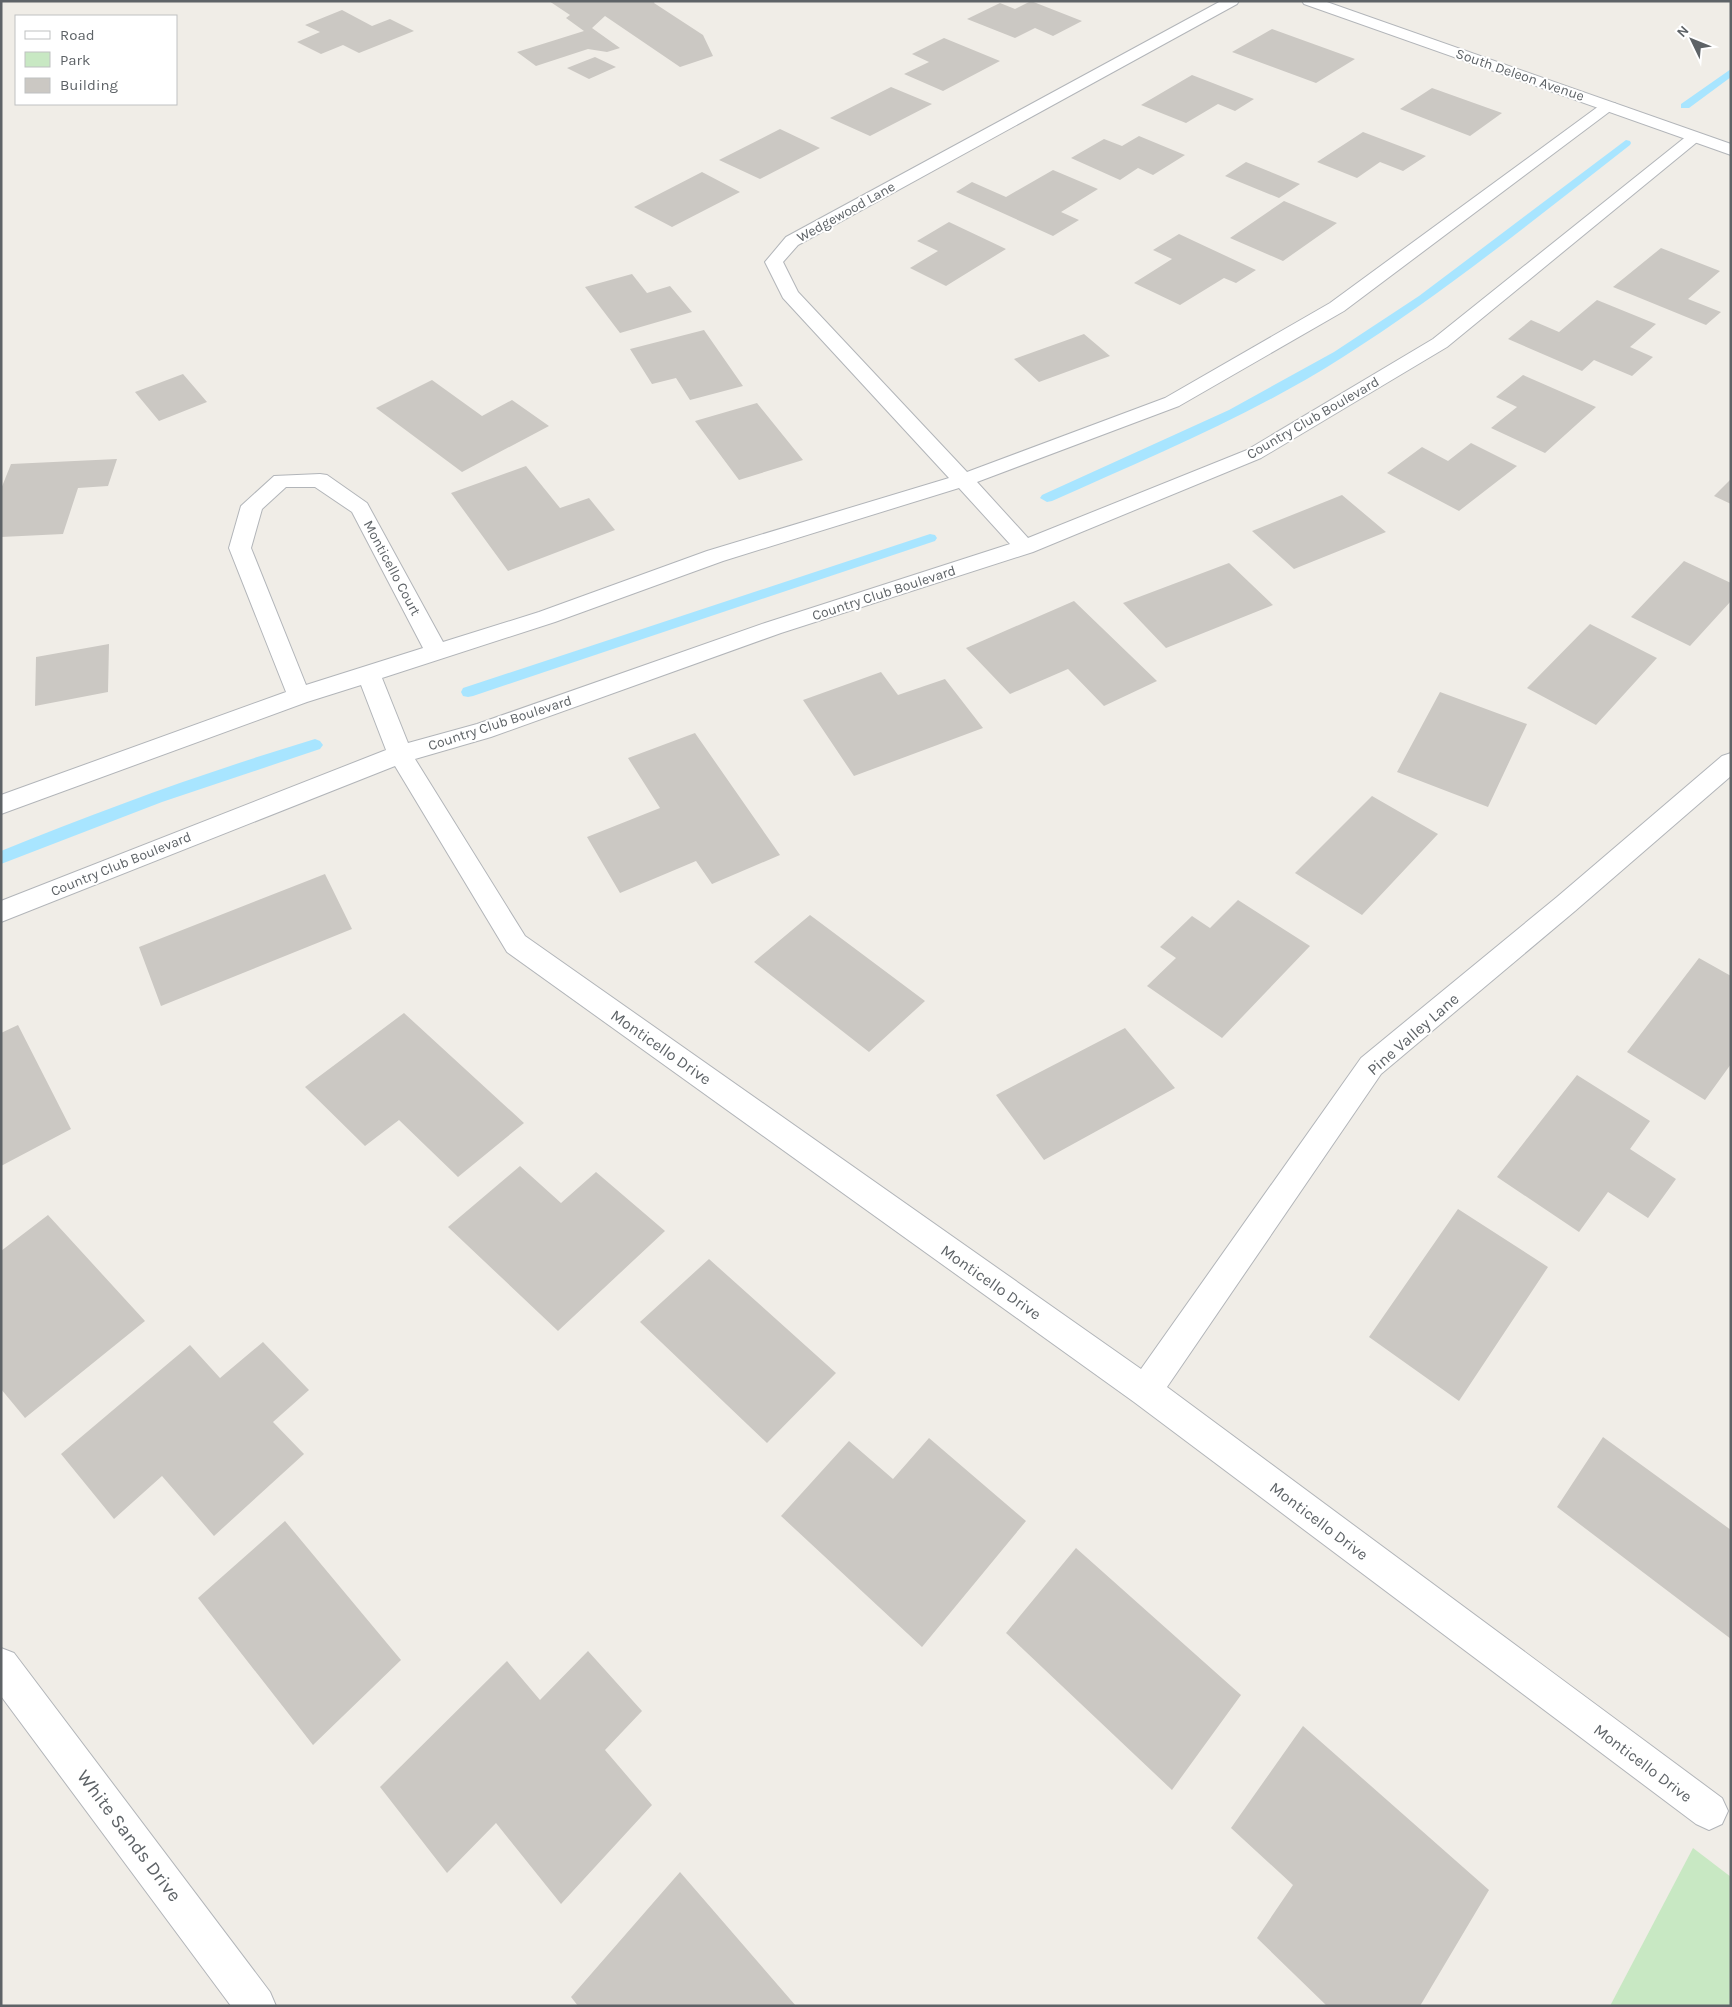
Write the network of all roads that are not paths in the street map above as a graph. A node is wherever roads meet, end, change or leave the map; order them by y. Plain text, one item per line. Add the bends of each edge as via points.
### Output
1 (1232, 1) edge
2 (1309, 1) edge
3 (1609, 106) junction
4 (1694, 138) junction
5 (1731, 150) edge
6 (964, 480) junction
7 (1025, 547) junction
8 (437, 652) junction
9 (369, 674) junction
10 (299, 696) junction
11 (400, 754) junction
12 (1731, 762) edge
13 (1, 805) edge
14 (1, 912) edge
15 (1145, 1392) junction
16 (1, 1666) edge
17 (1709, 1811) dead end
18 (256, 2006) edge

1 - 6 street, Wedgewood Lane via 792,241 774,262 790,294
2 - 3 street, South Deleon Avenue
3 - 4 street, South Deleon Avenue
3 - 6 street via 1337,307 1172,402
4 - 5 street, South Deleon Avenue
4 - 7 street, Country Club Boulevard via 1440,343 1254,454
6 - 7 street, Wedgewood Lane
6 - 8 street via 715,556
7 - 11 street, Country Club Boulevard via 773,628 483,731
8 - 9 street
8 - 10 street, Monticello Court via 360,508 320,480 281,481 252,506 240,548
9 - 10 street
9 - 11 street, Monticello Drive
10 - 13 street
11 - 14 street, Country Club Boulevard
11 - 15 street, Monticello Drive via 516,944
12 - 15 street, Pine Valley Lane via 1371,1066
15 - 17 street, Monticello Drive
16 - 18 street, White Sands Drive

